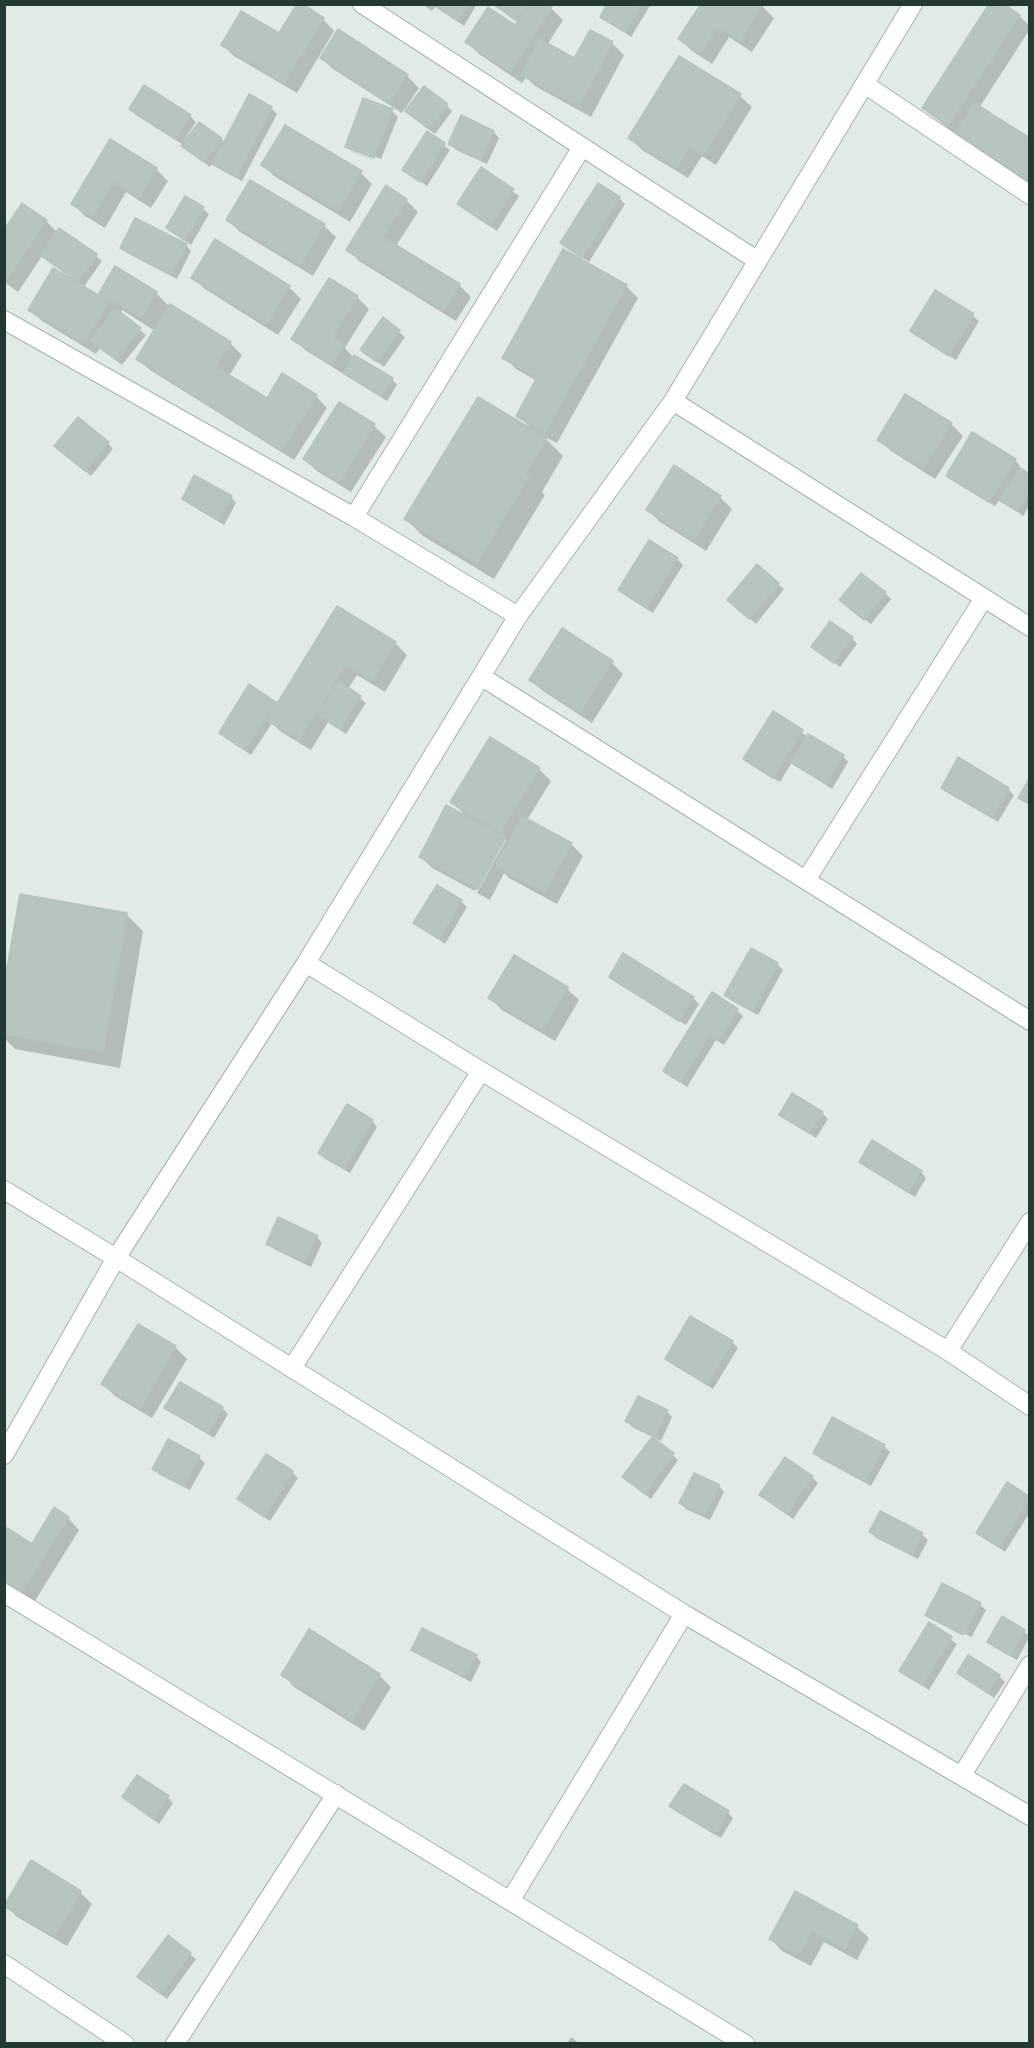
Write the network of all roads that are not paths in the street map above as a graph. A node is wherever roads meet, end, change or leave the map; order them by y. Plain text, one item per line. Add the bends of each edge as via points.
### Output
1 (362, 4) edge
2 (913, 4) edge
3 (866, 86) junction
4 (582, 147) junction
5 (1029, 195) edge
6 (758, 261) junction
7 (4, 320) edge
8 (674, 401) junction
9 (354, 517) junction
10 (984, 598) junction
11 (518, 616) junction
12 (1029, 627) edge
13 (482, 677) junction
14 (806, 880) junction
15 (306, 963) junction
16 (1029, 1021) edge
17 (481, 1071) junction
18 (4, 1190) edge
19 (1029, 1222) edge
20 (116, 1258) junction
21 (948, 1351) junction
22 (292, 1368) junction
23 (1029, 1406) edge
24 (4, 1455) edge
25 (4, 1593) edge
26 (684, 1614) junction
27 (1029, 1665) edge
28 (962, 1775) junction
29 (336, 1794) junction
30 (1029, 1816) edge
31 (510, 1901) junction
32 (4, 1964) edge
33 (124, 2043) edge
34 (175, 2043) edge
35 (745, 2043) edge

1 - 4 street
2 - 3 street
3 - 5 street
3 - 6 street
4 - 6 street
4 - 9 street
6 - 8 street
7 - 9 street
8 - 10 street
8 - 11 street
9 - 11 street
10 - 12 street
10 - 14 street
11 - 13 street
13 - 14 street
13 - 15 street
14 - 16 street
15 - 17 street
15 - 20 street
17 - 21 street
17 - 22 street
18 - 20 street
19 - 21 street
20 - 22 street
20 - 24 street
21 - 23 street
22 - 26 street
25 - 29 street
26 - 28 street
26 - 31 street
27 - 28 street
28 - 30 street
29 - 31 street
29 - 34 street
31 - 35 street
32 - 33 street

